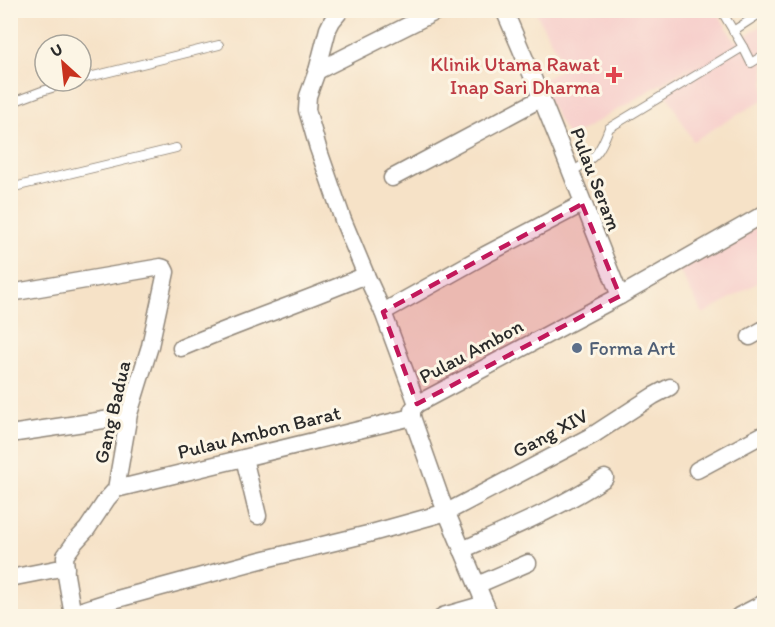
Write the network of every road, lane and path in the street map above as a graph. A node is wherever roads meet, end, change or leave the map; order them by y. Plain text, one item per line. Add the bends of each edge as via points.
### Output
1 (341, 10) edge
2 (439, 10) edge
3 (504, 10) edge
4 (721, 10) edge
5 (765, 11) edge
6 (733, 31) junction
7 (219, 45) dead end
8 (743, 47) junction
9 (765, 55) edge
10 (317, 71) junction
11 (93, 77) edge
12 (37, 93) edge
13 (542, 98) junction
14 (10, 103) edge
15 (176, 148) dead end
16 (572, 172) junction
17 (392, 178) dead end
18 (10, 188) edge
19 (582, 204) junction
20 (765, 214) edge
21 (366, 275) junction
22 (10, 293) edge
23 (620, 296) junction
24 (383, 312) junction
25 (181, 348) dead end
26 (670, 387) dead end
27 (414, 410) junction
28 (124, 417) dead end
29 (10, 434) edge
30 (765, 434) edge
31 (244, 458) junction
32 (697, 470) dead end
33 (604, 478) dead end
34 (116, 489) junction
35 (447, 512) junction
36 (258, 516) dead end
37 (462, 550) junction
38 (528, 563) dead end
39 (66, 567) junction
40 (10, 578) edge
41 (477, 585) junction
42 (765, 603) edge
43 (487, 610) edge
44 (73, 615) edge
45 (443, 616) edge
46 (739, 616) edge

1 - 10 street via 328,29
2 - 10 street
3 - 13 street, Pulau Seram
4 - 6 lane
5 - 6 lane
6 - 8 lane
7 - 11 lane
8 - 9 lane via 751,63
8 - 16 lane via 609,128 594,158
10 - 21 street via 307,110 343,220
12 - 14 lane
13 - 16 street, Pulau Seram
13 - 17 street
15 - 18 lane
16 - 19 street, Pulau Seram
19 - 23 street, Pulau Seram
19 - 24 street
20 - 23 street, Pulau Ambon
21 - 24 street
21 - 25 street
22 - 34 street, Gang Badua via 164,268 150,346 129,414
23 - 27 street, Pulau Ambon
24 - 27 street
26 - 35 street, Gang XIV via 593,435
27 - 31 street, Pulau Ambon Barat
27 - 35 street
28 - 29 street
30 - 32 street
31 - 34 street, Pulau Ambon Barat
31 - 36 street
33 - 37 street via 537,516
34 - 39 street via 65,556
35 - 37 street
35 - 44 street, Gang XIV via 110,601
37 - 41 street
38 - 41 street
39 - 40 street
39 - 44 street
41 - 43 street
42 - 46 street
43 - 45 street

